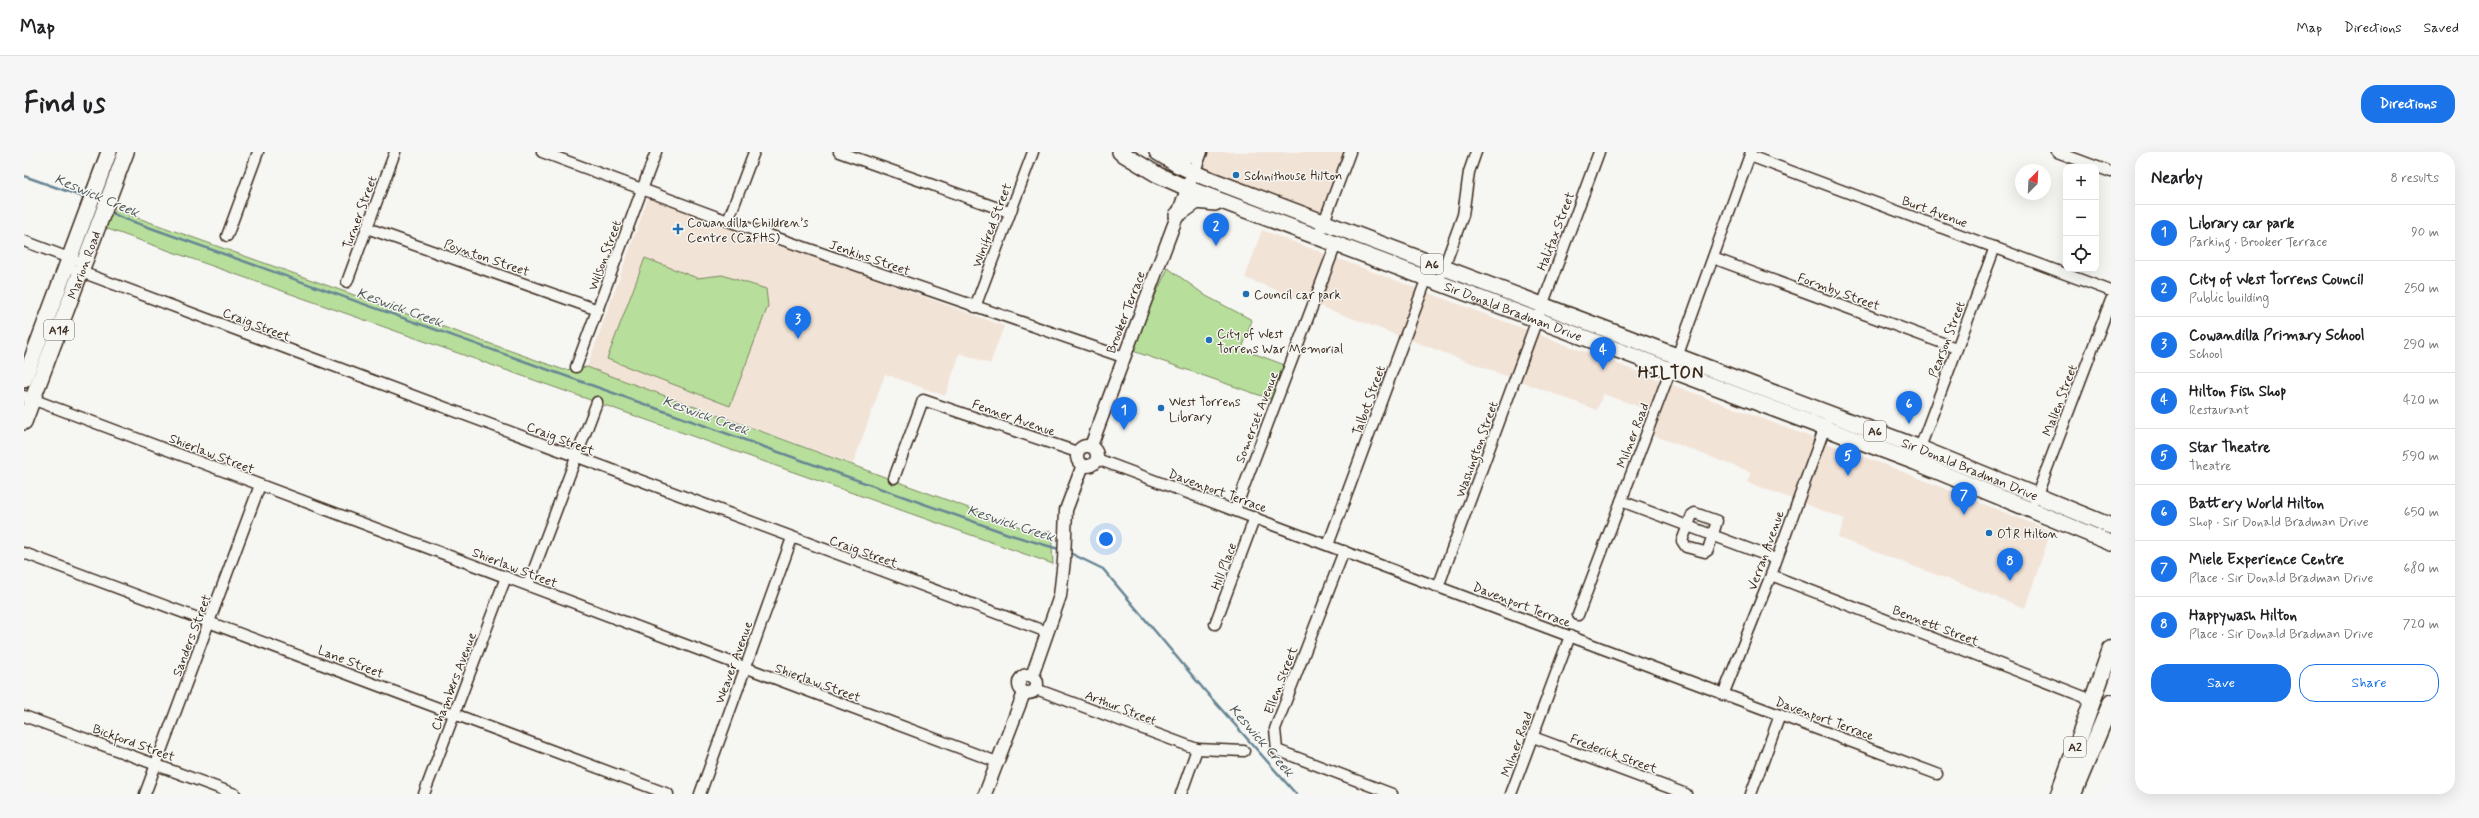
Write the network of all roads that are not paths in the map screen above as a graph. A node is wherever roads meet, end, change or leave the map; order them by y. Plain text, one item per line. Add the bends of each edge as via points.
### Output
1 (109, 152) edge
2 (126, 152) edge
3 (258, 152) edge
4 (395, 152) edge
5 (542, 152) edge
6 (656, 152) edge
7 (754, 152) edge
8 (839, 152) edge
9 (1033, 152) edge
10 (1120, 152) edge
11 (1157, 152) edge
12 (1164, 152) edge
13 (1196, 152) edge
14 (1202, 152) edge
15 (1350, 152) edge
16 (1476, 152) edge
17 (1599, 152) edge
18 (2057, 152) edge
19 (1751, 154) edge
20 (2111, 172) edge
21 (1194, 173) junction
22 (1187, 188) junction
23 (642, 189) junction
24 (1232, 204) junction
25 (1010, 212) junction
26 (1177, 215) junction
27 (728, 221) junction
28 (1324, 223) junction
29 (367, 228) junction
30 (227, 236) dead end
31 (1318, 238) junction
32 (24, 241) edge
33 (1336, 244) junction
34 (1995, 247) junction
35 (1713, 258) junction
36 (68, 262) junction
37 (82, 268) junction
38 (1435, 273) junction
39 (347, 282) dead end
40 (2111, 291) edge
41 (2111, 300) edge
42 (1541, 304) junction
43 (975, 307) junction
44 (598, 310) junction
45 (1538, 320) junction
46 (1956, 348) junction
47 (1123, 357) junction
48 (1674, 363) junction
49 (576, 367) dead end
50 (28, 380) edge
51 (28, 398) edge
52 (597, 402) dead end
53 (1827, 420) junction
54 (24, 422) edge
55 (1091, 446) junction
56 (1077, 452) junction
57 (1917, 455) junction
58 (575, 457) junction
59 (1097, 459) junction
60 (1082, 465) junction
61 (894, 478) dead end
62 (260, 485) junction
63 (2037, 495) junction
64 (1621, 501) junction
65 (1235, 510) junction
66 (2031, 510) junction
67 (1255, 517) junction
68 (1687, 526) junction
69 (2111, 526) edge
70 (1713, 536) junction
71 (792, 538) junction
72 (2111, 542) edge
73 (1328, 545) junction
74 (1344, 551) junction
75 (24, 553) edge
76 (1776, 559) junction
77 (1771, 575) junction
78 (506, 577) junction
79 (528, 585) junction
80 (1438, 586) junction
81 (1578, 615) dead end
82 (210, 621) junction
83 (1215, 624) dead end
84 (1047, 632) junction
85 (1570, 636) junction
86 (2111, 649) edge
87 (745, 669) junction
88 (1032, 676) junction
89 (1036, 689) junction
90 (1024, 693) junction
91 (1723, 694) junction
92 (2092, 700) junction
93 (2111, 703) edge
94 (454, 714) junction
95 (1780, 715) junction
96 (24, 716) edge
97 (1533, 737) junction
98 (1197, 749) junction
99 (1244, 752) dead end
100 (997, 762) junction
101 (156, 764) junction
102 (1937, 774) dead end
103 (145, 794) edge
104 (235, 794) edge
105 (424, 794) edge
106 (668, 794) edge
107 (700, 794) edge
108 (985, 794) edge
109 (1181, 794) edge
110 (1392, 794) edge
111 (1511, 794) edge
112 (1686, 794) edge
113 (1751, 794) edge
114 (2059, 794) edge
115 (2073, 794) edge

1 - 36 main road, Marion Road / A14
2 - 37 main road, Marion Road / A14
3 - 30 street
4 - 29 street, Turner Street
5 - 23 street, Jenkins Street
6 - 23 street, Wilson Street
7 - 27 street
8 - 25 street
9 - 25 street, Winifred Street
10 - 22 main road, Sir Donald Bradman Drive / A6 via 1158,175
11 - 21 main road, Sir Donald Bradman Drive / A6
12 - 13 main road via 1184,156
14 - 21 street, Brooker Terrace
15 - 28 street
16 - 38 street, Talbot Street via 1469,172 1463,215
17 - 42 street, Halifax Street
18 - 20 street
19 - 34 street, Burt Avenue
19 - 35 street, Milner Road
21 - 22 street, Brooker Terrace
21 - 28 main road, Sir Donald Bradman Drive / A6
22 - 24 main road, Sir Donald Bradman Drive / A6
22 - 26 street, Brooker Terrace
23 - 27 street, Jenkins Street
23 - 44 street, Wilson Street
24 - 26 main road via 1197,201
24 - 31 main road, Sir Donald Bradman Drive / A6
25 - 43 street, Winifred Street
26 - 47 street, Brooker Terrace
27 - 43 street, Jenkins Street
28 - 31 street
28 - 38 main road, Sir Donald Bradman Drive / A6
29 - 39 street, Turner Street
29 - 44 street, Poynton Street
31 - 33 main road, Sir Donald Bradman Drive / A6
32 - 36 street, Craig Street
33 - 38 main road, Sir Donald Bradman Drive / A6
33 - 65 street, Somerset Avenue
34 - 40 street, Burt Avenue
34 - 46 street, Pearson Street
35 - 46 street, Formby Street
35 - 48 street, Milner Road
36 - 37 street, Craig Street
36 - 50 main road, Marion Road / A14
37 - 50 main road, Marion Road / A14
37 - 58 street, Craig Street
38 - 42 main road, Sir Donald Bradman Drive / A6
38 - 45 main road, Sir Donald Bradman Drive / A6
38 - 73 street, Talbot Street
41 - 63 street, Mallen Street
42 - 45 street, Halifax Street
42 - 48 main road, Sir Donald Bradman Drive / A6
43 - 47 street, Jenkins Street
44 - 49 street, Wilson Street
45 - 48 main road, Sir Donald Bradman Drive / A6
45 - 80 street, Washington Street
46 - 57 street, Pearson Street
47 - 55 street, Brooker Terrace
48 - 53 main road, Sir Donald Bradman Drive / A6
48 - 64 street, Milner Road
50 - 51 main road, Marion Road / A14
51 - 54 main road, Marion Road / A14
51 - 62 street, Shierlaw Street
52 - 58 street
53 - 57 main road, Sir Donald Bradman Drive / A6
53 - 76 street, Verran Avenue
55 - 56 street via 1083,447
55 - 59 street via 1096,451
56 - 60 street via 1078,461
56 - 61 street, Fenner Avenue via 923,400
57 - 63 main road, Sir Donald Bradman Drive / A6
57 - 66 main road, Sir Donald Bradman Drive / A6
58 - 71 street, Craig Street
58 - 79 street
59 - 60 street via 1091,465
59 - 65 street, Davenport Terrace
60 - 84 street via 1066,510 1060,596
62 - 78 street, Shierlaw Street
62 - 82 street, Sanders Street
63 - 66 street, Mallen Street
63 - 69 main road, Sir Donald Bradman Drive / A6
64 - 68 street
64 - 81 street, Milner Road
65 - 67 street, Davenport Terrace
66 - 72 main road, Sir Donald Bradman Drive / A6
67 - 73 street, Davenport Terrace
67 - 83 street, Hill Place
68 - 70 street
68 - 70 street via 1695,512 1714,518 1718,524
68 - 70 street via 1682,541 1686,547 1705,552
70 - 76 street
71 - 84 street, Craig Street
71 - 87 street, Weaver Avenue
73 - 74 street, Davenport Terrace
74 - 80 street, Davenport Terrace
74 - 110 street, Ellen Street via 1275,729 1277,750
75 - 82 street, Lane Street
76 - 77 street, Verran Avenue
77 - 91 street, Verran Avenue
77 - 92 street, Bennett Street
78 - 79 street, Shierlaw Street
78 - 94 street, Chambers Avenue
79 - 87 street, Shierlaw Street
80 - 85 street, Davenport Terrace
82 - 94 street, Lane Street
82 - 101 street, Sanders Street
84 - 88 street
85 - 91 street, Davenport Terrace
85 - 97 street, Milner Road
86 - 92 highway, A2
87 - 100 street, Shierlaw Street
87 - 107 street, Weaver Avenue
88 - 89 street via 1037,684
88 - 90 street via 1020,680 1019,686
89 - 90 street via 1028,694
89 - 98 street, Arthur Street
90 - 100 street
91 - 95 street, Davenport Terrace
92 - 114 highway, A2
93 - 115 highway, A2
94 - 105 street, Chambers Avenue
94 - 106 street, Lane Street
95 - 102 street, Davenport Terrace
95 - 113 street
96 - 101 street, Bickford Street
97 - 111 street, Milner Road
97 - 112 street, Frederick Street
98 - 99 street, Arthur Street
98 - 109 street
100 - 108 street
101 - 103 street, Sanders Street
101 - 104 street, Bickford Street

